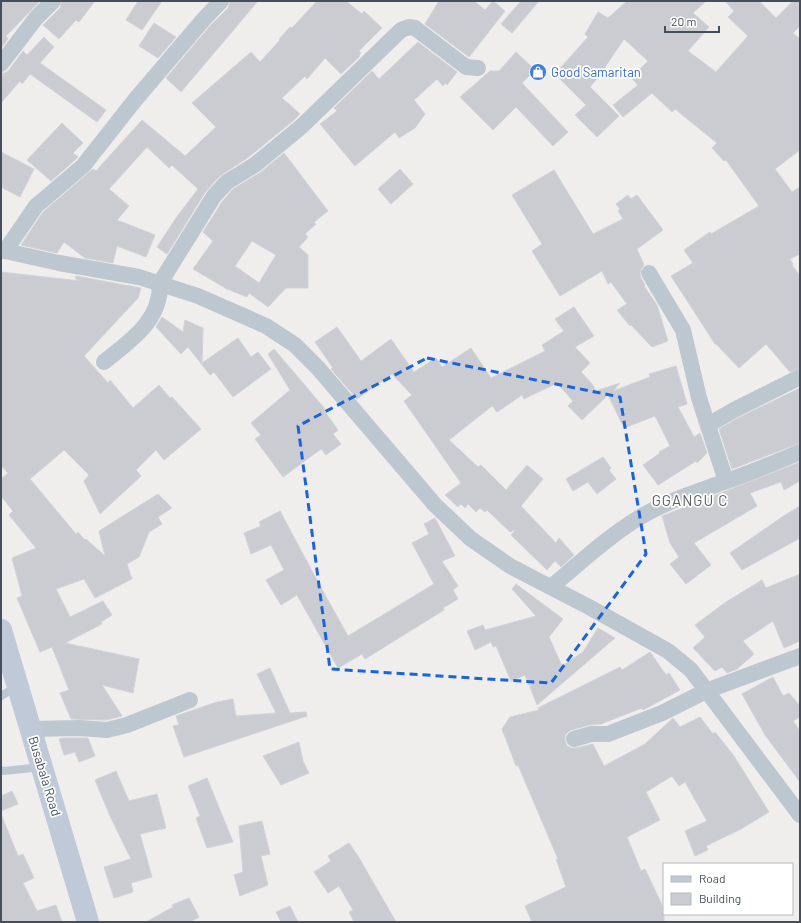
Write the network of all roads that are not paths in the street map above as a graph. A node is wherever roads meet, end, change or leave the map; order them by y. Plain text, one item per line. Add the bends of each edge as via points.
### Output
1 (53, 1) edge
2 (221, 1) edge
3 (1, 64) edge
4 (478, 68) dead end
5 (3, 250) edge
6 (649, 273) dead end
7 (160, 283) junction
8 (104, 362) dead end
9 (800, 377) edge
10 (708, 425) junction
11 (800, 452) edge
12 (726, 481) junction
13 (551, 587) junction
14 (1, 630) edge
15 (800, 656) edge
16 (9, 691) edge
17 (706, 691) junction
18 (190, 700) dead end
19 (31, 729) junction
20 (574, 739) dead end
21 (42, 767) junction
22 (1, 770) edge
23 (800, 815) edge
24 (88, 922) edge

1 - 3 street via 36,18
2 - 5 street via 135,100 83,166 36,206
4 - 7 street via 466,67 415,28 401,30 302,126 256,164 227,182 214,196
5 - 7 street
6 - 10 street via 684,330 699,398
7 - 8 street via 156,310 145,326
7 - 13 street via 198,296 266,326 295,345 450,520 471,539 510,566
9 - 10 street
10 - 12 street
11 - 12 street
12 - 13 street via 638,518
13 - 17 street via 590,606 668,651 691,670
14 - 16 street, Busabala Road
15 - 17 street
16 - 19 street, Busabala Road
17 - 20 street via 662,713 608,734 591,734
17 - 23 street
18 - 19 street via 108,730
19 - 21 street, Busabala Road
21 - 22 lane
21 - 24 street, Busabala Road

